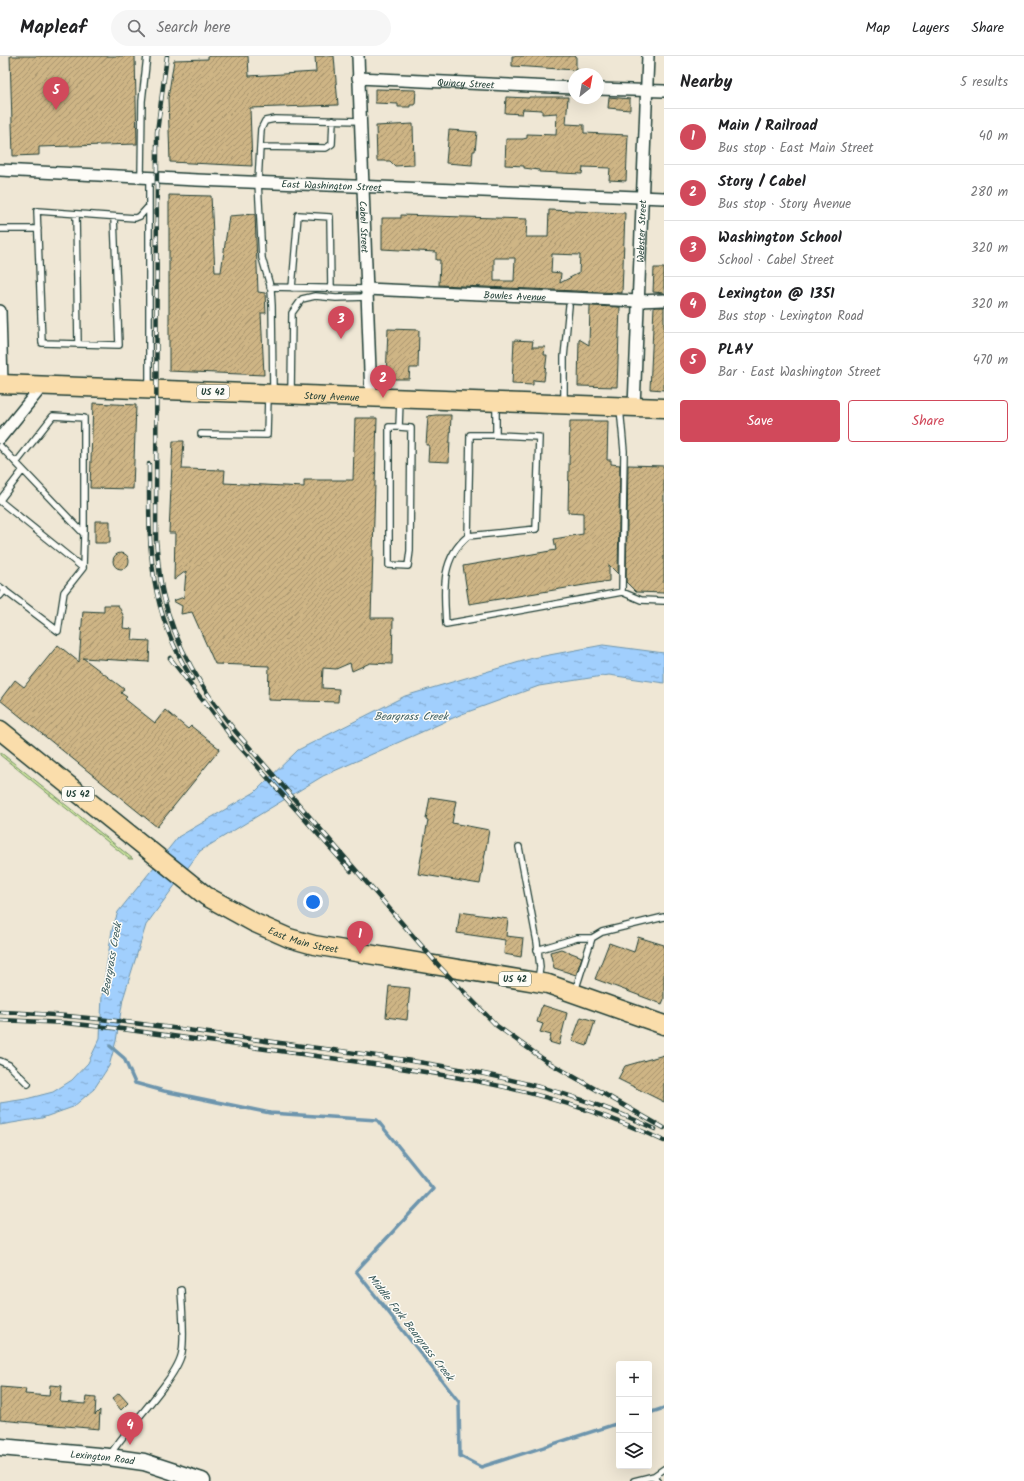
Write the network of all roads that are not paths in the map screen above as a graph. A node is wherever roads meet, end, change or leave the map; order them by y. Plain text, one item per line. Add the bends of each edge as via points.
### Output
1 (147, 56) edge
2 (358, 56) edge
3 (648, 56) edge
4 (358, 78) junction
5 (568, 88) edge
6 (604, 89) edge
7 (646, 91) junction
8 (664, 92) edge
9 (333, 120) junction
10 (360, 121) junction
11 (260, 147) junction
12 (0, 170) edge
13 (145, 177) junction
14 (258, 182) junction
15 (362, 186) junction
16 (642, 197) junction
17 (664, 198) edge
18 (148, 206) junction
19 (76, 214) junction
20 (114, 217) junction
21 (38, 228) junction
22 (0, 229) edge
23 (270, 287) junction
24 (292, 288) junction
25 (331, 289) junction
26 (366, 293) junction
27 (664, 300) edge
28 (638, 301) junction
29 (569, 306) dead end
30 (0, 311) edge
31 (78, 344) junction
32 (1, 384) edge
33 (43, 385) junction
34 (149, 389) junction
35 (270, 394) junction
36 (291, 394) junction
37 (371, 397) junction
38 (400, 398) junction
39 (496, 403) junction
40 (564, 405) junction
41 (627, 407) junction
42 (664, 408) edge
43 (399, 427) junction
44 (201, 434) dead end
45 (496, 436) junction
46 (0, 439) edge
47 (16, 463) junction
48 (23, 470) junction
49 (0, 500) edge
50 (84, 534) junction
51 (468, 536) junction
52 (83, 568) junction
53 (2, 588) edge
54 (622, 592) junction
55 (0, 596) edge
56 (664, 601) edge
57 (0, 730) edge
58 (519, 847) dead end
59 (664, 917) edge
60 (592, 938) junction
61 (538, 950) junction
62 (537, 982) junction
63 (574, 992) junction
64 (664, 1025) edge
65 (0, 1061) edge
66 (28, 1084) dead end
67 (181, 1290) dead end
68 (0, 1447) edge
69 (109, 1457) junction
70 (664, 1469) edge
71 (654, 1476) junction
72 (202, 1481) edge
73 (634, 1481) edge
74 (658, 1481) edge

1 - 13 lane via 142,101
2 - 4 street, Cabel Street
3 - 7 street, Webster Street
4 - 5 street, Quincy Street
4 - 10 street, Cabel Street
6 - 7 street
7 - 8 street
7 - 16 street, Webster Street
9 - 10 lane
9 - 11 lane via 265,121 261,129
9 - 11 lane via 332,144 326,148
10 - 15 street, Cabel Street
11 - 14 lane
12 - 13 street, East Washington Street
13 - 14 street, East Washington Street
13 - 18 lane
14 - 15 street, East Washington Street
14 - 23 lane via 262,258
15 - 16 street, East Washington Street
15 - 26 street, Cabel Street
16 - 17 street, East Washington Street
16 - 28 street, Webster Street
18 - 20 lane via 135,218
18 - 34 lane
19 - 20 lane
19 - 21 lane via 37,211
19 - 31 lane
20 - 31 lane via 119,345
21 - 22 lane
21 - 31 lane via 42,343
23 - 24 lane
23 - 35 lane
24 - 25 lane
24 - 25 lane via 298,215 330,217
25 - 26 lane
26 - 28 street, Bowles Avenue
26 - 36 lane via 336,298 315,296 302,299 292,313
26 - 37 street, Cabel Street
27 - 28 street, Bowles Avenue
28 - 41 street, Webster Street
29 - 40 lane via 564,357
30 - 32 street
32 - 33 main road, Story Avenue / US 42
33 - 34 main road, Story Avenue / US 42
33 - 46 street
34 - 35 main road, Story Avenue / US 42
35 - 36 main road, Story Avenue / US 42
35 - 44 lane via 266,436
36 - 37 main road, Story Avenue / US 42
37 - 38 main road, Story Avenue / US 42
38 - 39 main road, Story Avenue / US 42
38 - 43 lane
39 - 40 main road, Story Avenue / US 42
39 - 45 lane
40 - 41 main road, Story Avenue / US 42
41 - 42 main road, Story Avenue / US 42
41 - 54 lane
43 - 43 lane via 411,428 408,566 389,565 389,427
45 - 51 lane via 470,435
45 - 51 lane via 539,437 536,529
46 - 47 lane
47 - 48 lane
47 - 50 lane via 53,416 84,418
48 - 49 lane
48 - 50 lane
49 - 52 lane
50 - 52 lane
51 - 54 lane via 457,545 447,569 443,586 446,624
52 - 53 lane via 64,592 58,631
53 - 55 lane
54 - 56 lane via 641,600
57 - 62 main road, East Main Street / US 42 via 188,882 226,908 255,923 289,938 314,945
58 - 61 lane
59 - 60 lane via 602,932
60 - 61 lane via 578,938
60 - 63 lane
61 - 62 lane via 540,967
62 - 63 main road, East Main Street / US 42
63 - 64 main road, East Main Street / US 42
65 - 66 lane via 9,1065
67 - 69 lane via 182,1352 176,1370 118,1441
68 - 69 main road, Lexington Road
69 - 72 main road, Lexington Road via 144,1462
70 - 71 lane
71 - 73 lane
71 - 74 lane

